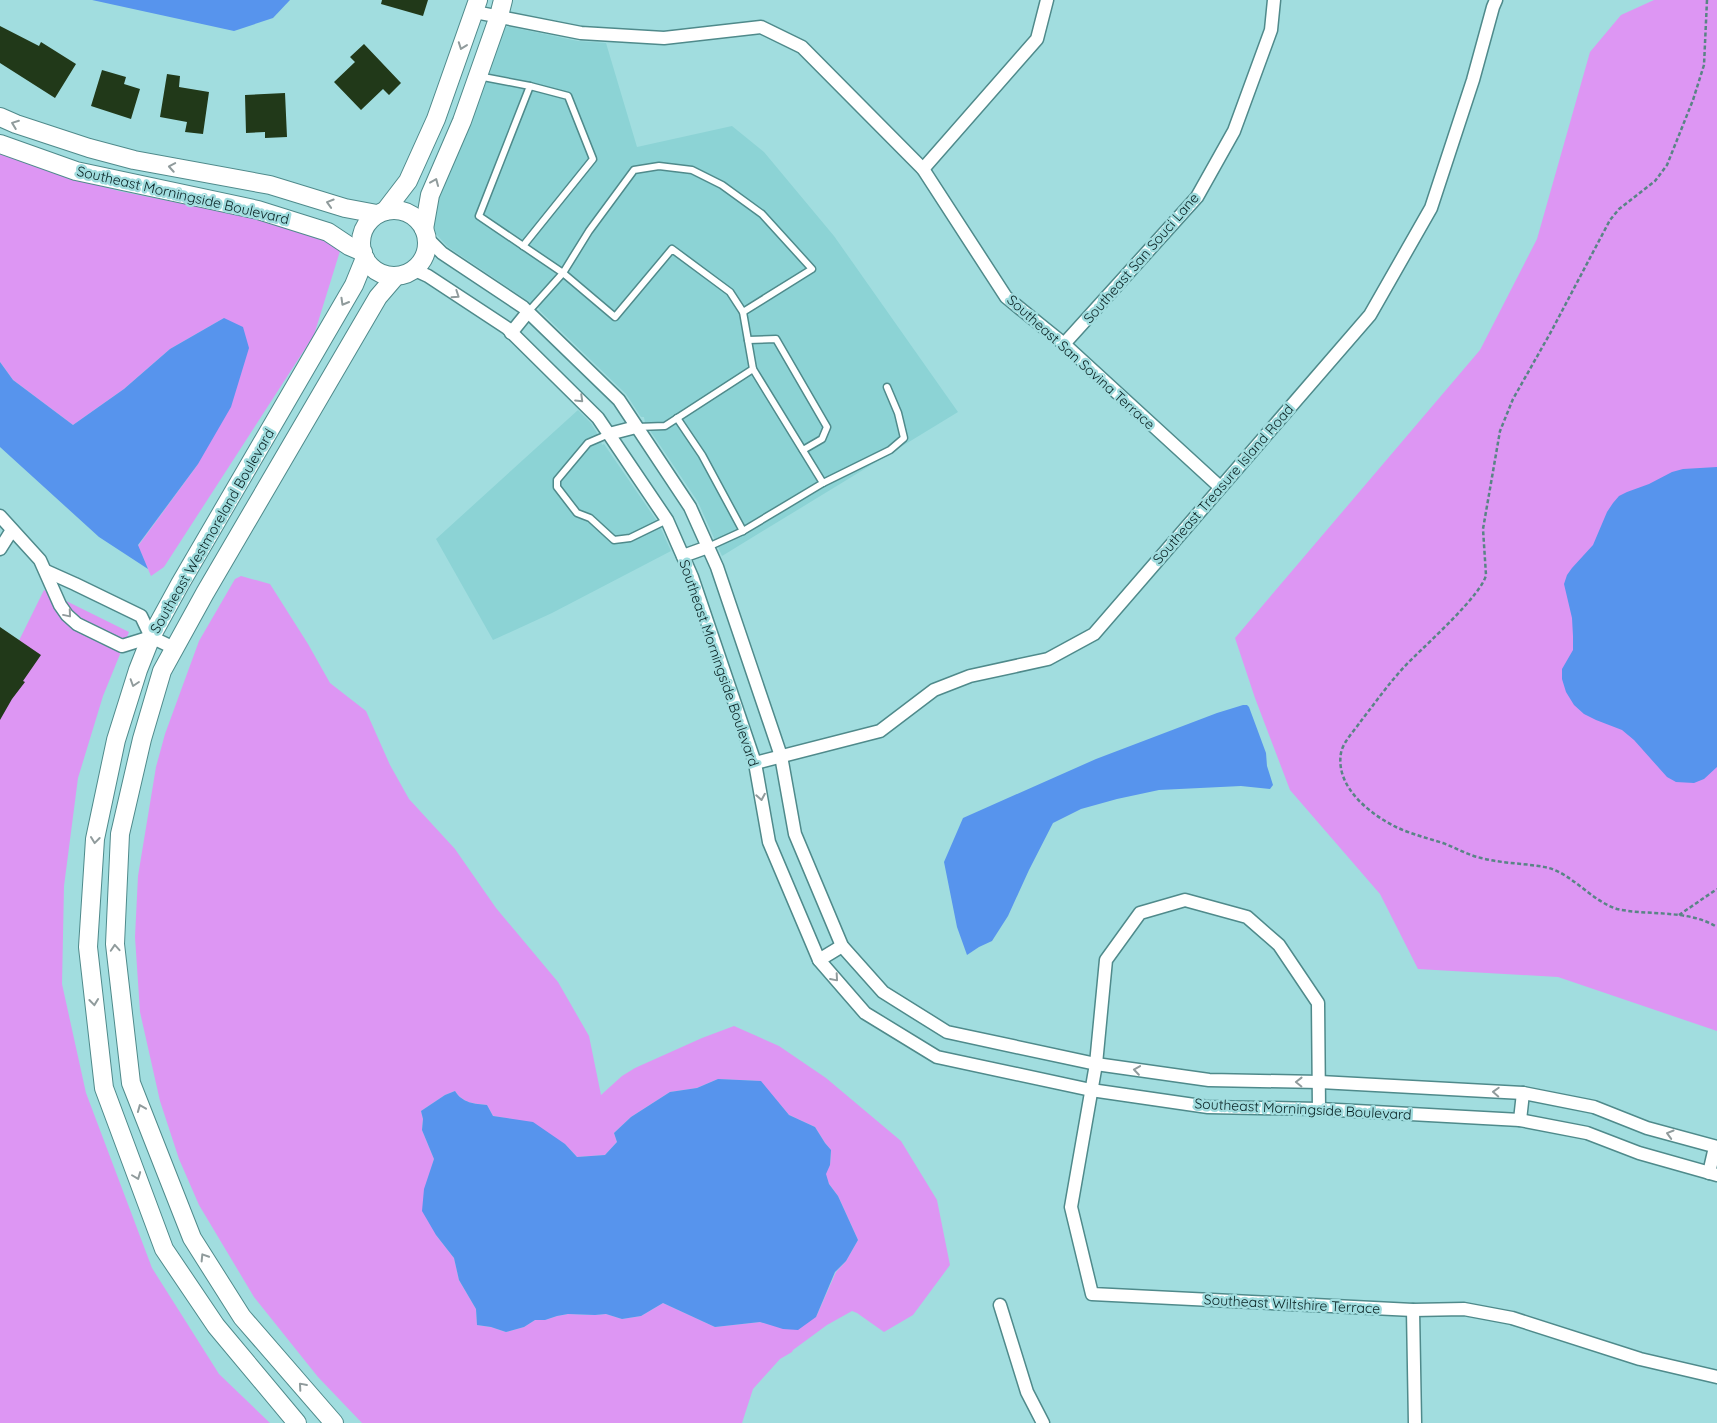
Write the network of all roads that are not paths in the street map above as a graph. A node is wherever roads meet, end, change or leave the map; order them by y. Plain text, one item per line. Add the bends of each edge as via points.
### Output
1 (1048, 0) edge
2 (1274, 0) edge
3 (1496, 0) edge
4 (476, 6) edge
5 (501, 8) edge
6 (478, 76) junction
7 (530, 86) junction
8 (0, 117) edge
9 (0, 144) edge
10 (134, 160) junction
11 (923, 169) junction
12 (129, 183) junction
13 (381, 213) junction
14 (426, 234) junction
15 (523, 246) junction
16 (364, 255) junction
17 (415, 270) junction
18 (562, 273) junction
19 (396, 276) junction
20 (528, 312) junction
21 (743, 312) junction
22 (511, 333) junction
23 (748, 340) junction
24 (1064, 344) junction
25 (753, 369) junction
26 (887, 387) dead end
27 (677, 418) junction
28 (636, 427) junction
29 (609, 434) junction
30 (803, 450) junction
31 (823, 483) junction
32 (1220, 487) junction
33 (0, 516) edge
34 (667, 520) junction
35 (12, 530) junction
36 (743, 531) junction
37 (708, 547) junction
38 (0, 549) edge
39 (683, 556) junction
40 (46, 571) junction
41 (151, 637) junction
42 (174, 648) junction
43 (781, 756) junction
44 (755, 762) junction
45 (842, 946) junction
46 (819, 960) junction
47 (1096, 1064) junction
48 (1320, 1082) junction
49 (1091, 1090) junction
50 (1523, 1093) junction
51 (1320, 1108) junction
52 (1520, 1120) junction
53 (1716, 1147) edge
54 (1713, 1174) edge
55 (1000, 1305) dead end
56 (1413, 1310) junction
57 (1717, 1377) edge
58 (297, 1423) edge
59 (334, 1423) edge
60 (1043, 1423) edge
61 (1415, 1423) edge

1 - 11 street via 1037,39
2 - 24 street, Southeast San Souci Lane via 1271,30 1234,131 1197,197
3 - 32 street, Southeast Treasure Island Road via 1431,208 1370,315
4 - 5 street, Southeast San Sovina Terrace
4 -> 13 street via 436,119 408,181
5 - 6 street
5 - 11 street, Southeast San Sovina Terrace via 580,33 664,38 761,27 802,47
6 - 7 lane
14 -> 6 street via 430,195
7 - 15 lane via 479,216
7 - 15 lane via 568,96 593,159
10 -> 8 street, Southeast Morningside Boulevard
9 - 12 street, Southeast Morningside Boulevard via 76,171
10 - 12 street
13 -> 10 street, Southeast Morningside Boulevard via 345,208 270,185
11 - 24 street, Southeast San Sovina Terrace via 1006,297
12 - 16 street, Southeast Morningside Boulevard via 258,210 328,232
13 - 14 street via 393,210 408,213 415,217
13 - 16 street via 366,225 361,242
14 - 17 street via 426,254
14 - 20 street, Southeast Morningside Boulevard via 442,254
15 - 18 lane
16 - 19 street via 373,269
16 -> 41 street, Southeast Westmoreland Boulevard via 354,285
17 - 19 street
17 -> 22 street, Southeast Morningside Boulevard
18 - 20 lane
18 - 21 lane via 615,317 672,249 730,292
18 - 21 lane via 634,170 659,166 692,170 722,184 762,214 812,269
19 - 42 street, Southeast Westmoreland Boulevard via 378,297
20 - 22 street
20 - 28 street, Southeast Morningside Boulevard via 619,400
21 - 23 lane
22 -> 29 street, Southeast Morningside Boulevard via 598,418
23 - 25 lane
23 - 30 lane via 776,339 827,427 822,440
24 - 32 street, Southeast San Sovina Terrace
25 - 27 lane
25 - 30 lane
26 - 31 lane via 904,438 890,450
27 - 28 lane via 666,426
27 - 36 lane via 702,455
28 - 29 street
28 - 37 street, Southeast Morningside Boulevard via 690,506
29 - 34 street, Southeast Morningside Boulevard
29 - 34 lane via 588,443 558,480 557,487 576,513 590,518 614,540 630,538
30 - 31 lane
31 - 36 lane
32 - 43 street, Southeast Treasure Island Road via 1094,634 1048,660 970,676 934,690 880,731
33 - 35 street
34 - 39 street, Southeast Morningside Boulevard
35 - 38 street
35 - 40 street
36 - 37 lane
37 - 39 street
37 - 43 street, Southeast Morningside Boulevard
39 - 44 street, Southeast Morningside Boulevard
40 - 41 street via 141,616
40 -> 41 street via 60,605 77,624 122,646
41 - 42 street
41 -> 58 street, Southeast Westmoreland Boulevard via 116,740 95,838 88,947 104,1088 164,1249 216,1326
59 -> 42 street, Southeast Westmoreland Boulevard via 242,1317 192,1238 131,1083 114,944 120,834 142,739 162,671
43 - 44 street, Southeast Treasure Island Road
43 - 45 street, Southeast Morningside Boulevard via 795,834
44 -> 46 street, Southeast Morningside Boulevard via 769,842
45 - 46 street
45 - 47 street, Southeast Morningside Boulevard via 883,992 947,1032
46 -> 49 street, Southeast Morningside Boulevard via 865,1013 937,1057
48 -> 47 street, Southeast Morningside Boulevard via 1210,1080
47 - 48 street, Southeast Wiltshire Terrace via 1106,960 1140,913 1185,900 1247,917 1279,945 1318,1003
47 - 49 street, Southeast Wiltshire Terrace
50 -> 48 street, Southeast Morningside Boulevard
48 - 51 street, Southeast Wiltshire Terrace
49 - 51 street, Southeast Morningside Boulevard via 1208,1107
49 - 56 street, Southeast Wiltshire Terrace via 1071,1207 1092,1294
50 - 52 street
53 -> 50 street, Southeast Morningside Boulevard via 1647,1128 1594,1108
51 - 52 street, Southeast Morningside Boulevard
52 - 54 street, Southeast Morningside Boulevard via 1587,1133 1639,1153
53 - 54 street
55 - 60 street via 1027,1392
56 - 57 street, Southeast Wiltshire Terrace via 1464,1309 1512,1318 1640,1359
56 - 61 street

